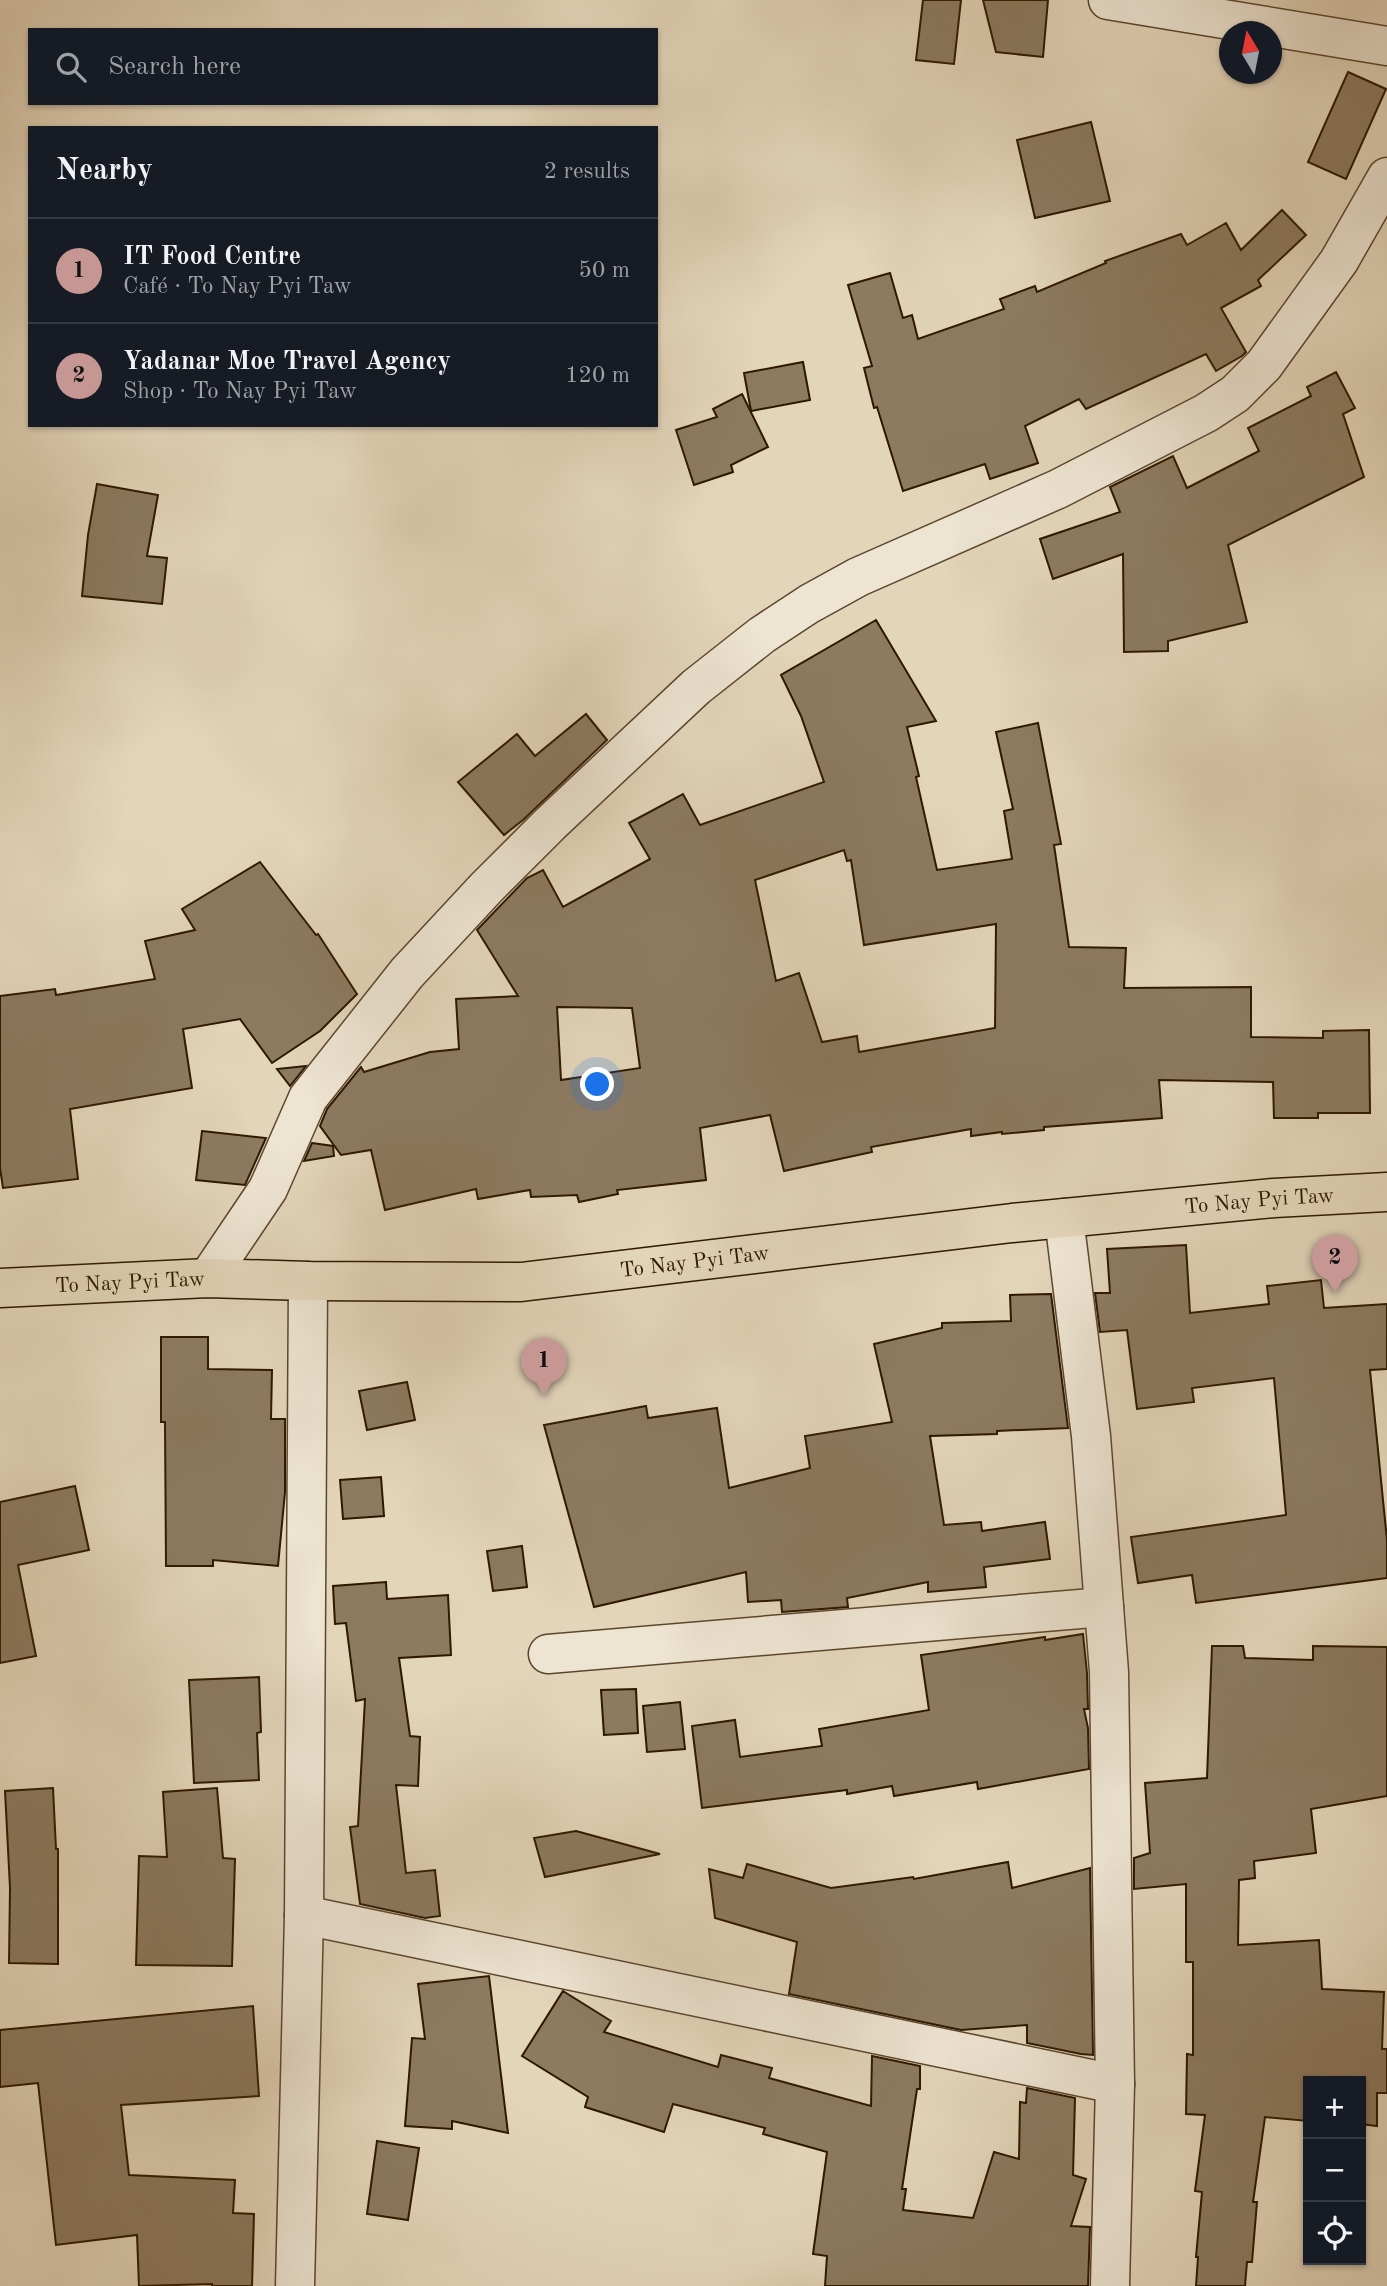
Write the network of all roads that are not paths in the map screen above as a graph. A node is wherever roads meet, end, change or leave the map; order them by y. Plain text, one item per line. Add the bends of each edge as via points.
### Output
1 (1108, 0) edge
2 (1387, 46) edge
3 (1387, 177) edge
4 (1387, 1192) edge
5 (1064, 1218) junction
6 (208, 1278) junction
7 (308, 1281) junction
8 (0, 1288) edge
9 (1104, 1607) junction
10 (548, 1654) dead end
11 (304, 1914) junction
12 (1115, 2084) junction
13 (295, 2286) edge
14 (1111, 2286) edge

1 - 2 street
3 - 6 street via 1339,261 1264,365 1235,394 1058,489 870,571 809,604 696,687 486,888 407,973 309,1098 268,1189
4 - 5 main road, To Nay Pyi Taw
5 - 7 main road, To Nay Pyi Taw via 521,1282
5 - 9 street via 1091,1436
6 - 7 main road, To Nay Pyi Taw
6 - 8 main road, To Nay Pyi Taw
7 - 11 street
9 - 10 street
9 - 12 street via 1109,1672
11 - 12 street
11 - 13 street
12 - 14 street

